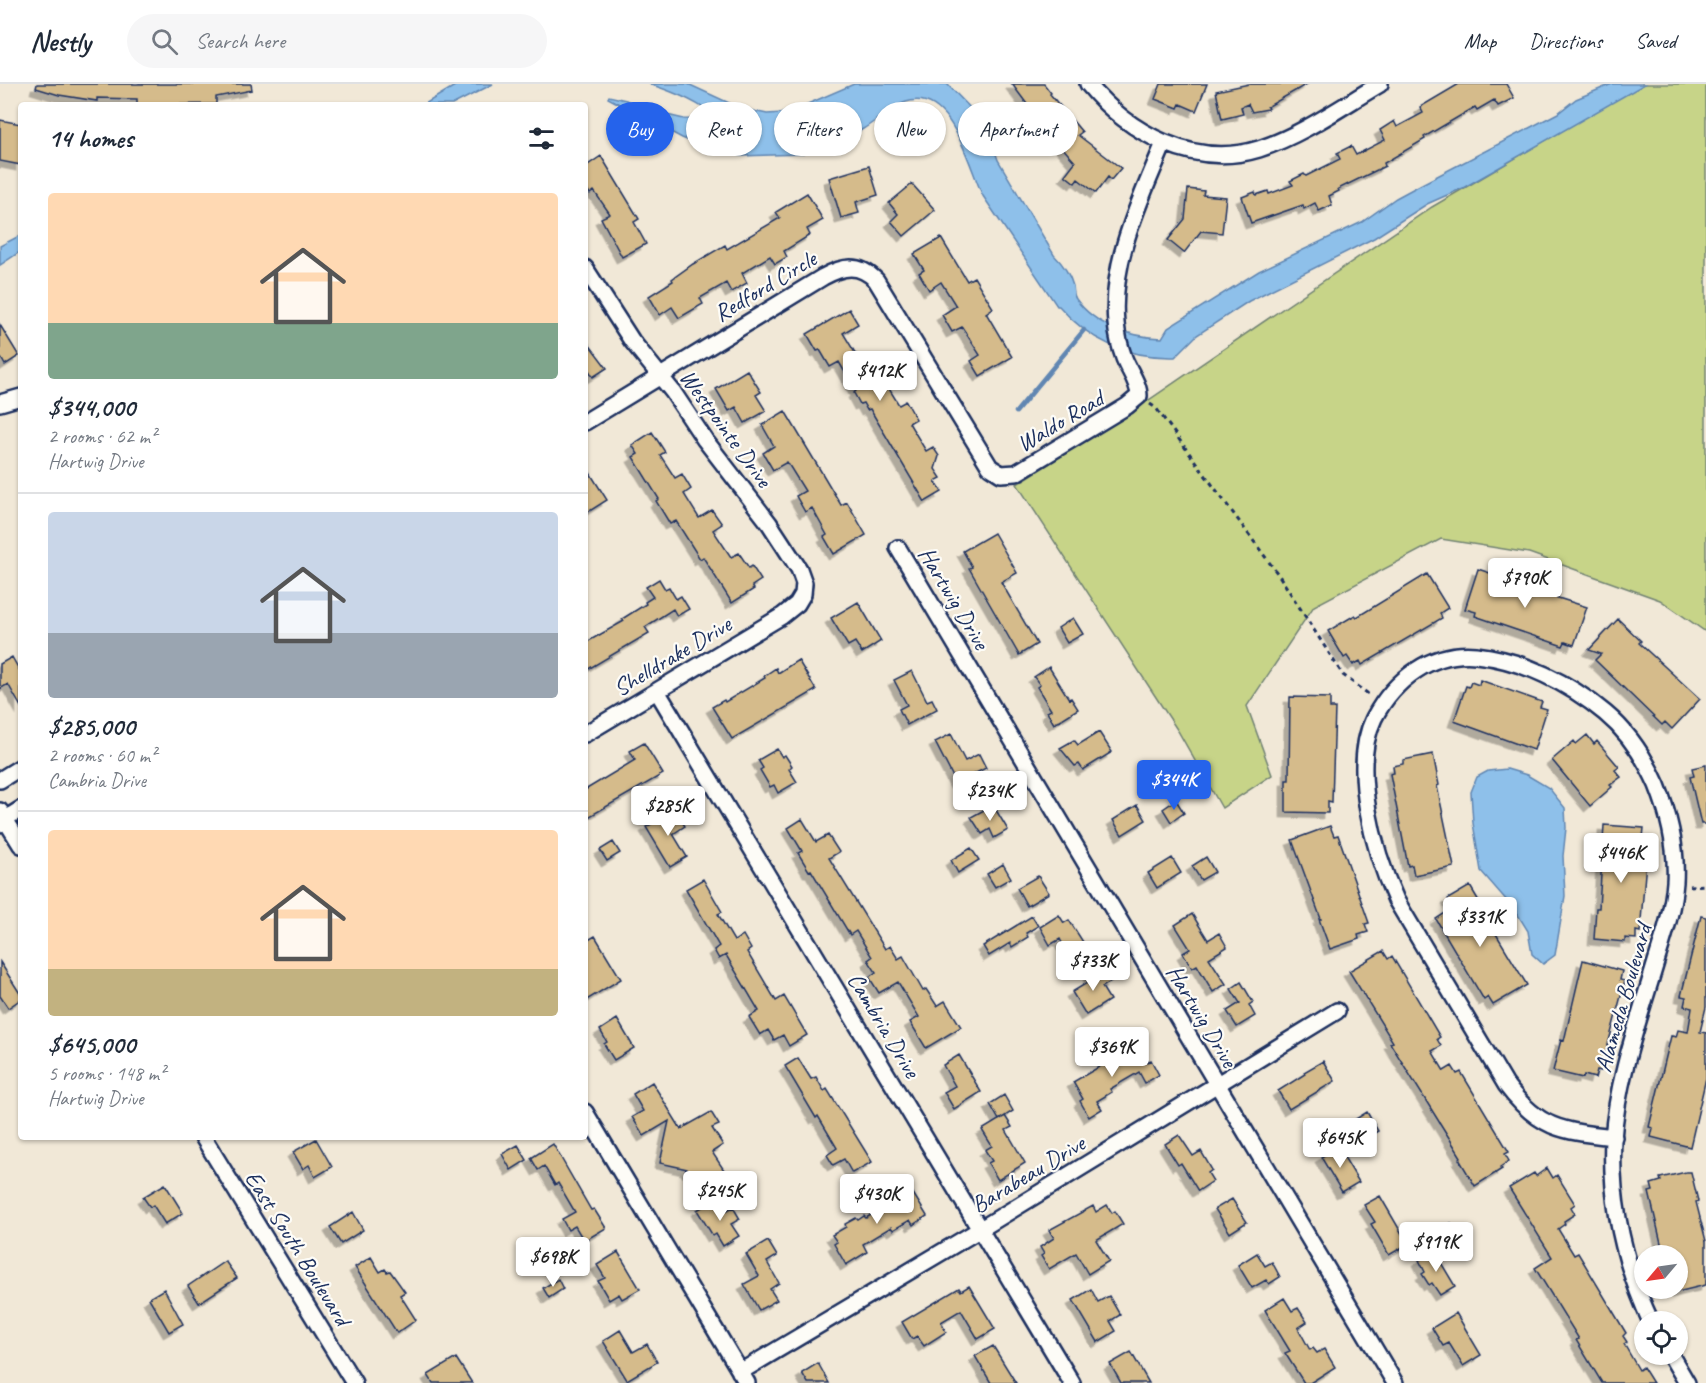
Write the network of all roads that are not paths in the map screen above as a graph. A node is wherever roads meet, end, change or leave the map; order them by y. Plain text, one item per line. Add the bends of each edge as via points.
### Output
1 (1088, 84) edge
2 (1380, 84) edge
3 (1164, 143) junction
4 (588, 273) edge
5 (660, 375) junction
6 (18, 398) edge
7 (0, 403) edge
8 (588, 420) edge
9 (990, 467) joint
10 (898, 548) dead end
11 (782, 616) joint
12 (657, 691) junction
13 (588, 732) edge
14 (18, 769) edge
15 (0, 780) edge
16 (18, 810) edge
17 (2, 818) edge
18 (18, 841) edge
19 (1337, 1011) dead end
20 (1217, 1085) junction
21 (588, 1117) edge
22 (1614, 1137) junction
23 (205, 1140) edge
24 (979, 1230) junction
25 (1646, 1311) edge
26 (1676, 1365) edge
27 (743, 1378) edge
28 (354, 1383) edge
29 (1072, 1383) edge
30 (1395, 1383) edge
31 (1687, 1383) edge

1 - 3 street via 1131,125
2 - 3 street via 1279,142 1257,150 1215,154
3 - 9 street, Waldo Road via 1130,226 1119,267 1116,322 1124,358 1138,390 1130,404 1017,473 1001,474
4 - 5 street, Westpointe Drive via 632,341
5 - 8 street, Redford Circle
5 - 9 street, Redford Circle via 832,272 850,267 860,269 876,280 885,293
5 - 11 street, Westpointe Drive via 799,569 803,594
6 - 7 street
10 - 20 street, Hartwig Drive
11 - 12 street, Shelldrake Drive
12 - 13 street, Shelldrake Drive
12 - 24 street, Cambria Drive
14 - 15 street
16 - 17 street
17 - 18 street
19 - 20 street, Barabeau Drive
20 - 24 street, Barabeau Drive
20 - 30 street, Hartwig Drive
21 - 27 street
22 - 22 street, Alameda Boulevard via 1628,1058 1674,891 1674,849 1662,798 1645,761 1619,726 1561,682 1488,657 1448,657 1428,664 1399,682 1382,703 1367,740 1366,791 1373,839 1384,873 1396,900 1520,1103 1550,1125 1569,1132
22 - 25 street, Alameda Boulevard via 1618,1220 1625,1255
23 - 28 street, East South Boulevard
24 - 27 street, Barabeau Drive
24 - 29 street, Cambria Drive
26 - 31 street

